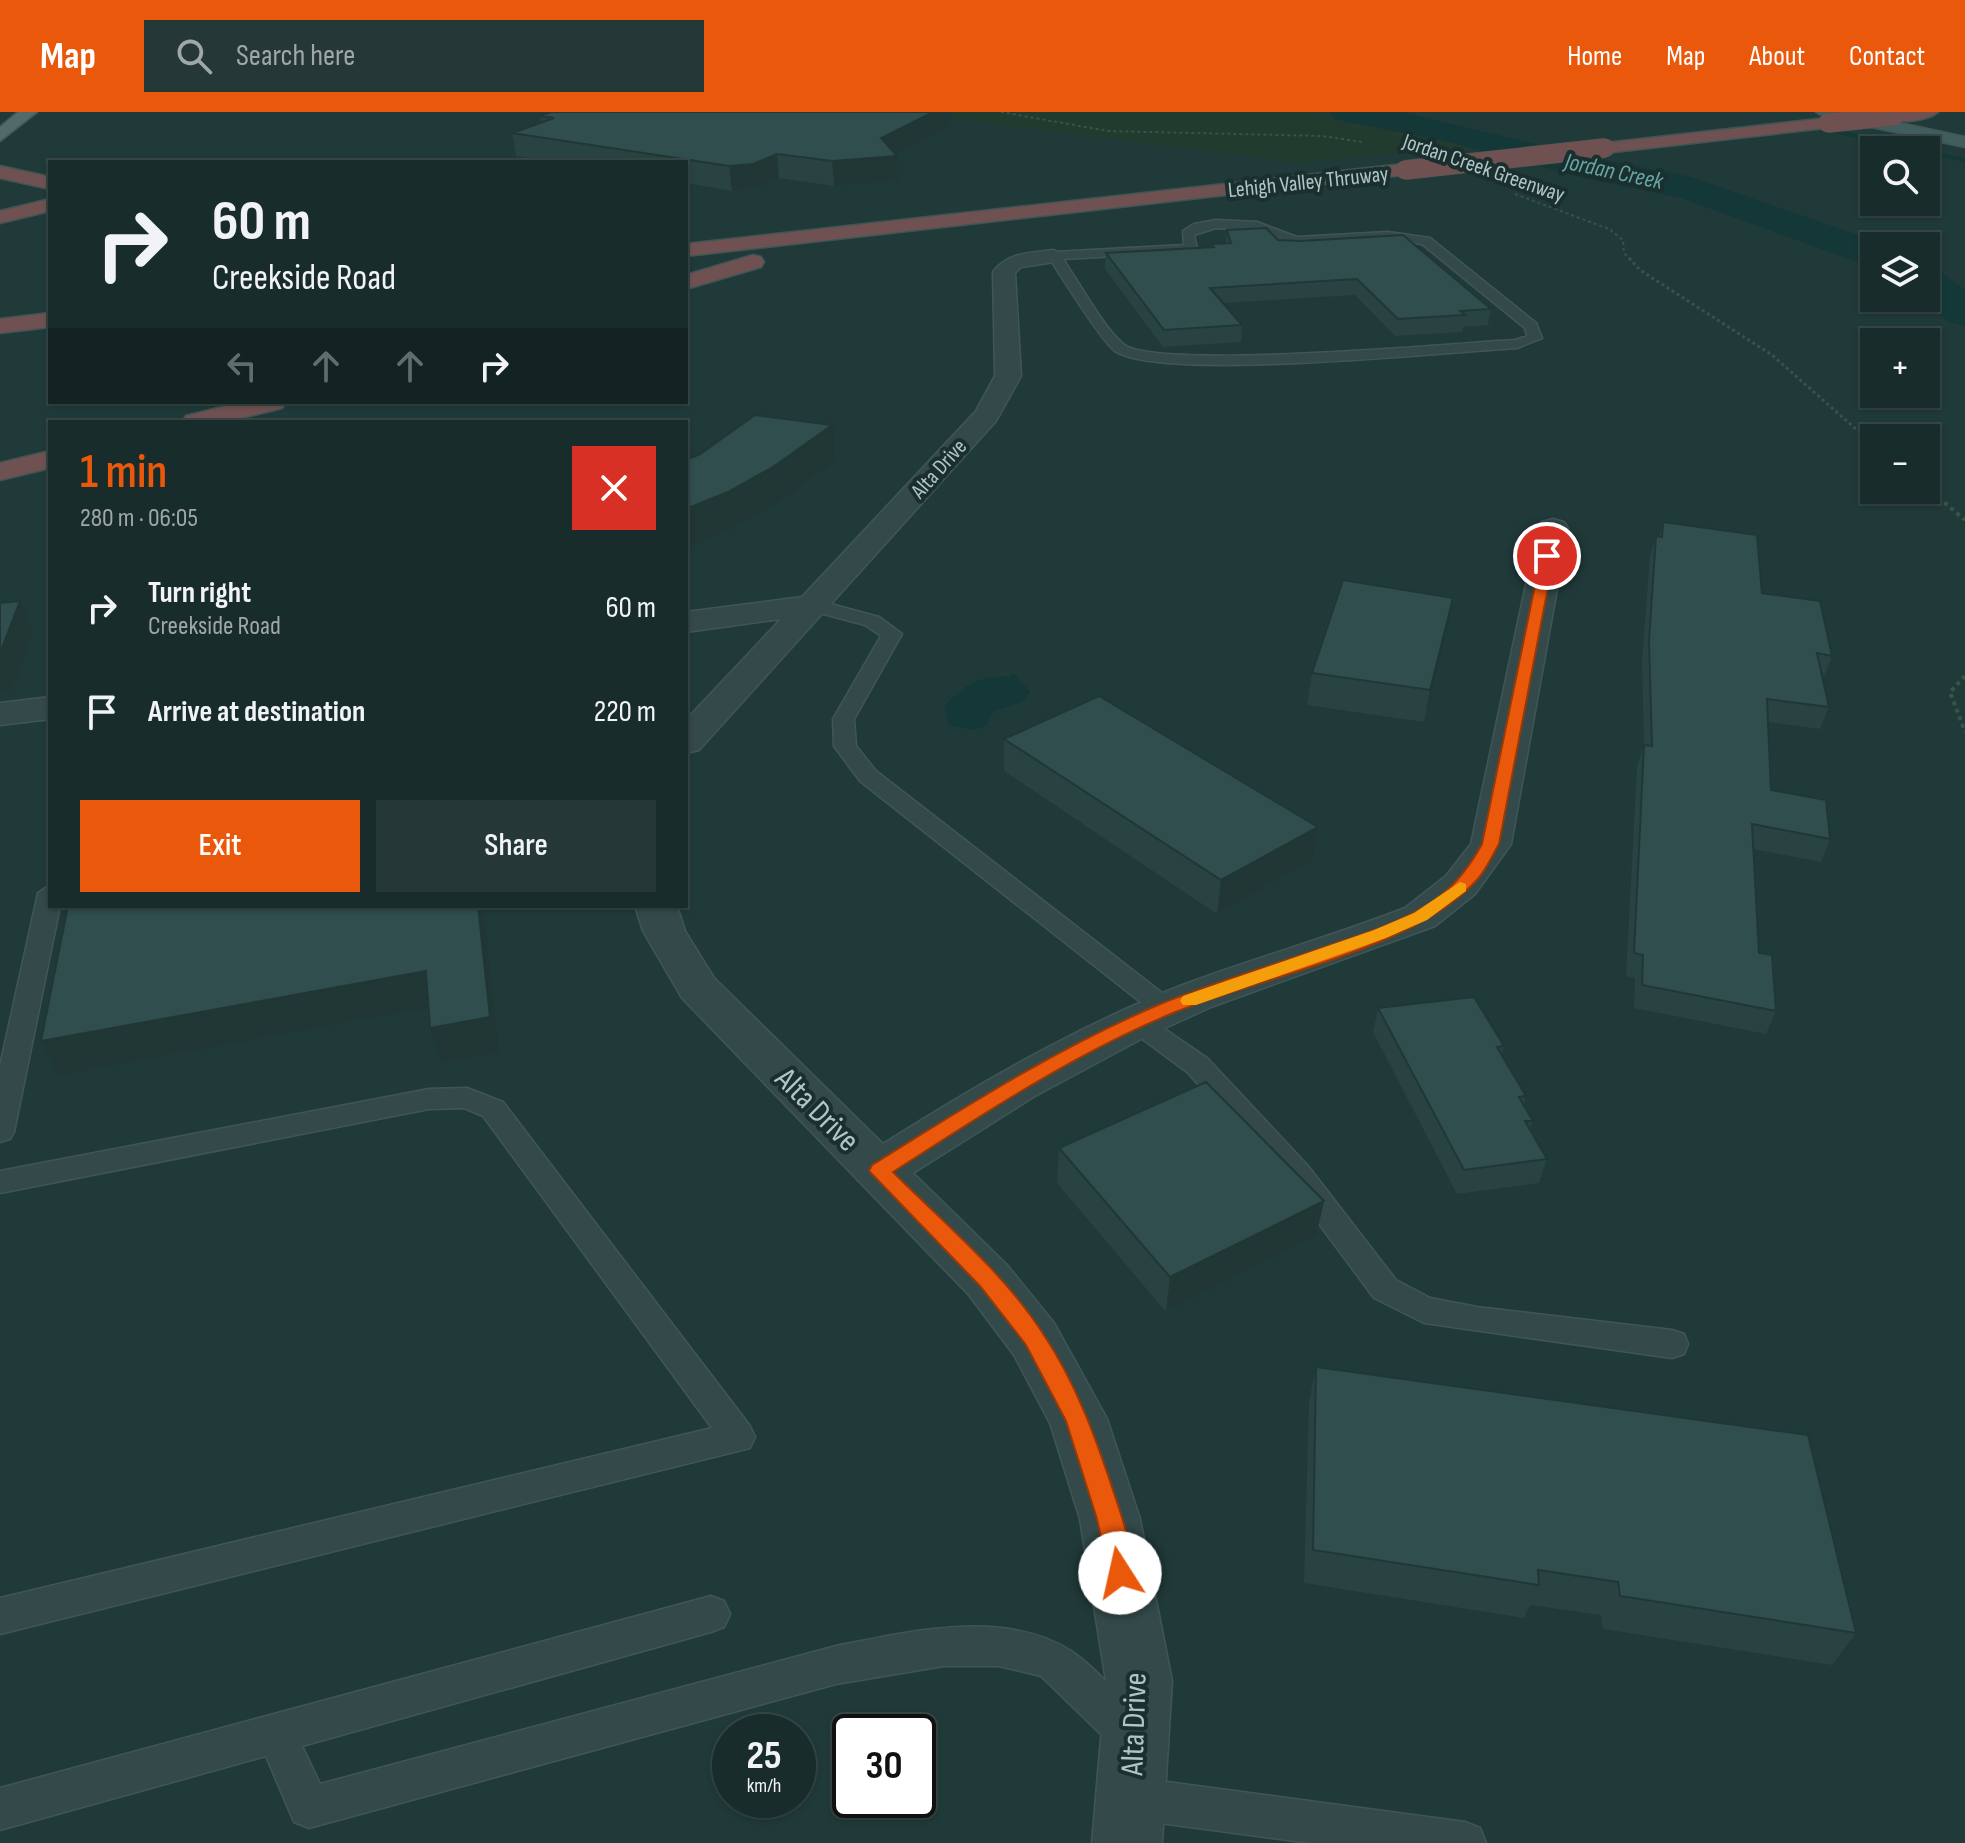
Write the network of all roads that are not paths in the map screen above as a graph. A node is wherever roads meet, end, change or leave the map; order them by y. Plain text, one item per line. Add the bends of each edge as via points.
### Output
1 (10, 112) edge
2 (28, 112) edge
3 (1858, 112) edge
4 (1929, 112) edge
5 (1826, 118) edge
6 (0, 129) edge
7 (0, 136) edge
8 (1965, 142) edge
9 (0, 172) edge
10 (48, 183) edge
11 (1188, 185) junction
12 (48, 193) edge
13 (0, 196) edge
14 (48, 205) edge
15 (1001, 215) junction
16 (0, 217) edge
17 (746, 222) dead end
18 (688, 239) edge
19 (1296, 241) junction
20 (1273, 249) edge
21 (688, 250) edge
22 (1054, 256) junction
23 (688, 281) edge
24 (48, 309) edge
25 (0, 314) edge
26 (48, 320) edge
27 (0, 326) edge
28 (265, 404) edge
29 (203, 420) edge
30 (48, 460) edge
31 (0, 472) edge
32 (1553, 528) dead end
33 (812, 605) junction
34 (688, 622) edge
35 (48, 708) edge
36 (0, 714) edge
37 (688, 740) edge
38 (48, 900) edge
39 (657, 908) edge
40 (1152, 1016) junction
41 (9, 1036) edge
42 (0, 1132) edge
43 (879, 1171) junction
44 (0, 1182) edge
45 (1672, 1344) dead end
46 (711, 1614) dead end
47 (0, 1616) edge
48 (277, 1735) junction
49 (1131, 1794) edge
50 (0, 1809) edge
51 (1465, 1843) edge

1 - 6 main road
2 - 7 main road
3 - 11 highway, Lehigh Valley Thruway
4 - 5 highway, Lehigh Valley Thruway, bridge
5 - 8 street
5 - 15 highway, Lehigh Valley Thruway, bridge
9 - 10 highway
11 - 17 highway
11 - 18 highway, Lehigh Valley Thruway
12 - 13 highway
14 - 16 highway
15 - 21 highway, Lehigh Valley Thruway
15 - 23 highway via 802,250
19 - 20 lane
19 - 22 lane via 1257,226 1216,224 1187,234 1198,249
19 - 22 lane via 1388,236 1426,241 1531,326 1535,338 1517,344 1231,361 1142,358 1118,347
22 - 33 street, Alta Drive via 1014,262 1004,272 1010,359 1001,394 987,415
24 - 25 highway
26 - 27 highway
28 - 29 highway
30 - 31 highway
32 - 40 street via 1491,844 1472,876 1420,917
33 - 34 street
33 - 37 street, Alta Drive
33 - 40 lane via 872,621 892,634 886,652 843,711 843,743 868,776
35 - 36 street
38 - 41 lane
39 - 43 street, Alta Drive via 664,931 698,988
40 - 43 street via 998,1095
40 - 45 lane via 1298,1174 1385,1289 1424,1310
41 - 42 lane
43 - 49 street, Alta Drive via 988,1280 1034,1339 1078,1419 1110,1519 1137,1666
44 - 47 lane via 429,1099 467,1098 493,1109 738,1437
46 - 48 lane
48 - 49 lane via 309,1807 836,1665 907,1651 989,1647 1053,1661
48 - 50 lane
49 - 51 lane

